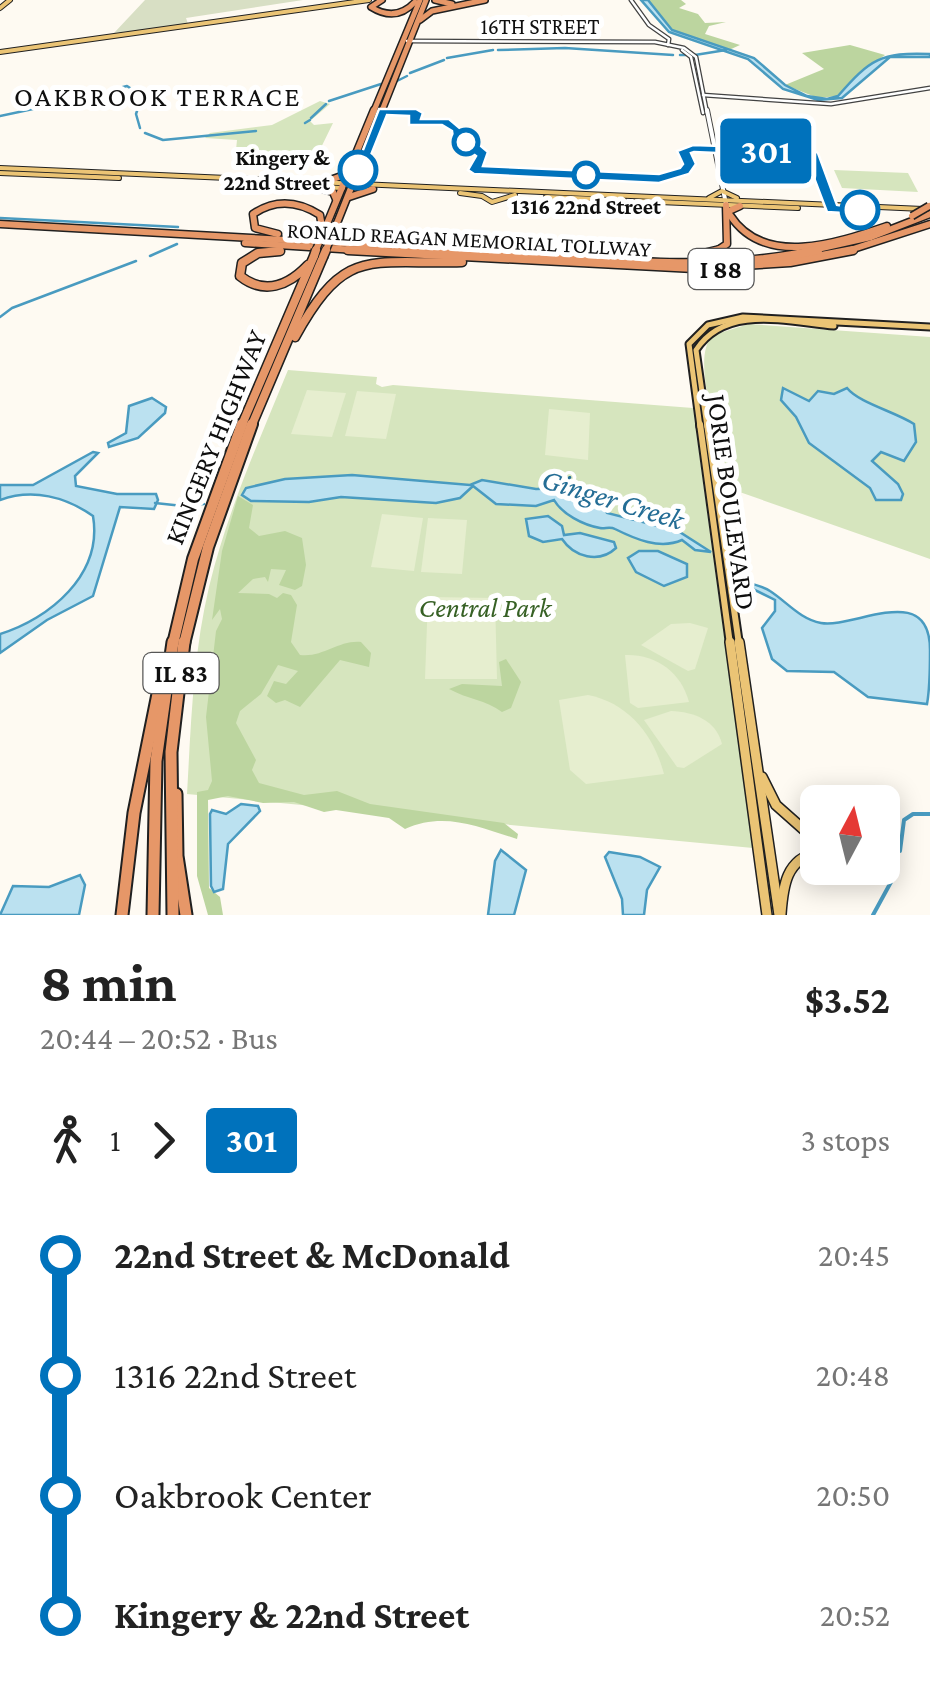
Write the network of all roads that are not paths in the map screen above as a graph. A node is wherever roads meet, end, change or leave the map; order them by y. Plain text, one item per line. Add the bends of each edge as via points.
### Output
1 (10, 0) edge
2 (369, 0) edge
3 (421, 0) edge
4 (435, 0) edge
5 (482, 0) edge
6 (631, 0) edge
7 (0, 8) edge
8 (414, 31) junction
9 (407, 41) junction
10 (669, 44) junction
11 (0, 52) edge
12 (930, 88) edge
13 (703, 95) junction
14 (378, 109) dead end
15 (375, 130) junction
16 (713, 149) junction
17 (0, 170) edge
18 (348, 183) junction
19 (318, 185) junction
20 (373, 187) junction
21 (722, 190) junction
22 (460, 191) junction
23 (528, 192) junction
24 (589, 196) junction
25 (621, 198) junction
26 (347, 199) junction
27 (336, 201) junction
28 (707, 202) junction
29 (768, 202) junction
30 (740, 206) joint
31 (726, 207) junction
32 (929, 213) edge
33 (0, 226) edge
34 (887, 226) junction
35 (54, 227) junction
36 (324, 234) junction
37 (296, 236) junction
38 (497, 251) junction
39 (528, 253) junction
40 (317, 258) junction
41 (724, 261) junction
42 (464, 262) junction
43 (661, 269) junction
44 (930, 329) edge
45 (265, 398) junction
46 (721, 556) junction
47 (169, 652) junction
48 (757, 767) junction
49 (171, 774) junction
50 (800, 827) edge
51 (800, 857) edge
52 (122, 915) edge
53 (153, 915) edge
54 (172, 915) edge
55 (186, 915) edge
56 (767, 915) edge
57 (780, 915) edge

1 - 7 main road
2 - 3 highway via 372,9 392,14
2 - 11 main road
3 - 8 highway, KINGERY HIGHWAY / IL 83
3 - 9 highway, KINGERY HIGHWAY / IL 83
4 - 5 highway
5 - 8 highway via 428,12
6 - 10 street
8 - 9 highway, KINGERY HIGHWAY / IL 83
9 - 10 street, 16TH STREET
9 - 15 highway, KINGERY HIGHWAY / IL 83
9 - 18 highway, KINGERY HIGHWAY / IL 83
10 - 13 street via 696,57
10 - 16 street via 691,58
12 - 13 street via 835,104
13 - 16 street
14 - 15 highway
15 - 18 highway, KINGERY HIGHWAY / IL 83
16 - 21 street
17 - 19 main road
18 - 19 highway
18 - 19 main road
18 - 20 highway
18 - 26 highway, KINGERY HIGHWAY / IL 83
18 - 27 highway, KINGERY HIGHWAY / IL 83
19 - 27 highway
20 - 22 main road
20 - 26 highway
21 - 28 main road
21 - 29 main road
21 - 31 street
22 - 23 main road
22 - 23 main road via 494,184
22 - 24 main road via 492,202
23 - 24 main road
24 - 25 main road
24 - 25 main road via 605,189
24 - 25 main road via 605,206
25 - 28 main road
26 - 36 highway, KINGERY HIGHWAY / IL 83
27 - 36 highway, KINGERY HIGHWAY / IL 83
28 - 31 highway
29 - 31 main road
29 - 32 main road
30 - 31 highway
30 - 32 main road
31 - 34 highway via 742,234 776,246
31 - 39 highway via 726,244 705,255
32 - 34 highway, RONALD REAGAN MEMORIAL TOLLWAY / I 88, bridge
32 - 41 highway, RONALD REAGAN MEMORIAL TOLLWAY / I 88 via 828,249
32 - 43 highway, RONALD REAGAN MEMORIAL TOLLWAY / I 88 via 875,246 813,260
33 - 35 highway, RONALD REAGAN MEMORIAL TOLLWAY / I 88
33 - 43 highway, RONALD REAGAN MEMORIAL TOLLWAY / I 88
34 - 41 highway, RONALD REAGAN MEMORIAL TOLLWAY / I 88 via 813,248
35 - 37 highway
35 - 38 highway, RONALD REAGAN MEMORIAL TOLLWAY / I 88
36 - 37 highway via 320,216 294,204 263,207 252,216 258,230
36 - 40 highway, KINGERY HIGHWAY / IL 83, bridge
36 - 40 highway, KINGERY HIGHWAY / IL 83, bridge
37 - 38 highway
38 - 39 highway, RONALD REAGAN MEMORIAL TOLLWAY / I 88
39 - 41 highway, RONALD REAGAN MEMORIAL TOLLWAY / I 88
40 - 42 highway via 290,282 271,288 240,276 248,258 266,251
40 - 45 highway, KINGERY HIGHWAY / IL 83
40 - 47 highway, KINGERY HIGHWAY / IL 83 via 208,509
42 - 43 highway
42 - 45 highway via 382,261 344,270 317,295
44 - 46 main road, JORIE BOULEVARD via 746,321 704,336 696,357
45 - 49 highway, KINGERY HIGHWAY / IL 83 via 195,593
46 - 48 main road, JORIE BOULEVARD
46 - 56 main road, JORIE BOULEVARD
47 - 52 highway via 158,678
47 - 53 highway, KINGERY HIGHWAY / IL 83 via 156,758
48 - 50 main road via 776,806
48 - 57 main road, JORIE BOULEVARD
49 - 54 highway, KINGERY HIGHWAY / IL 83
49 - 55 highway
51 - 57 main road via 791,866

